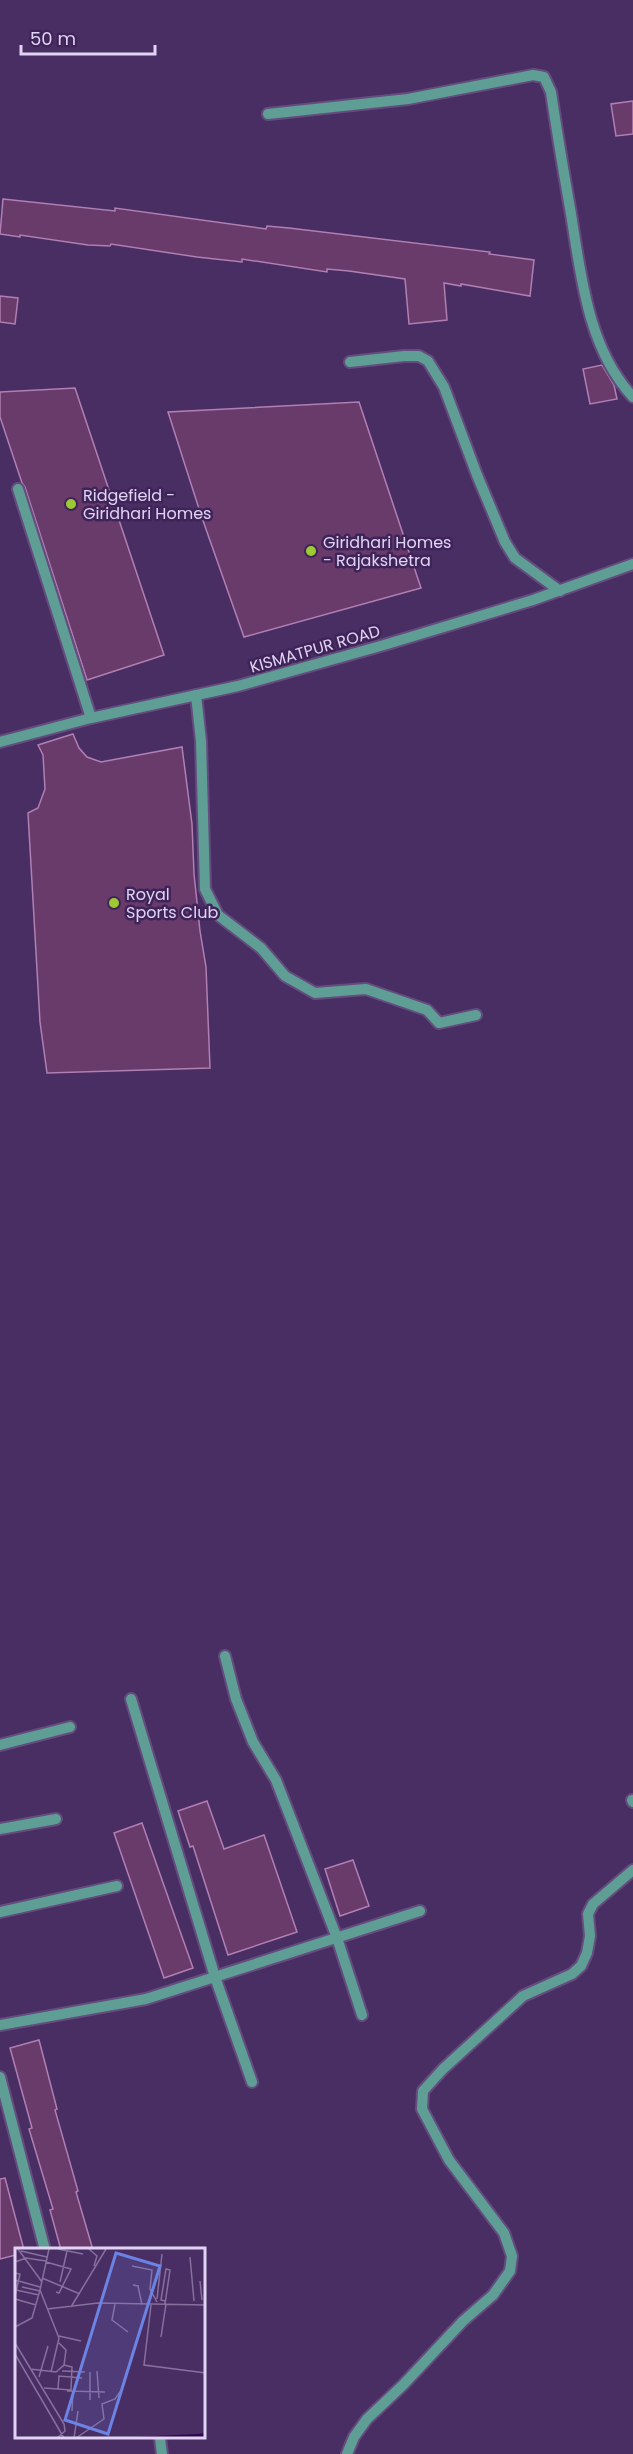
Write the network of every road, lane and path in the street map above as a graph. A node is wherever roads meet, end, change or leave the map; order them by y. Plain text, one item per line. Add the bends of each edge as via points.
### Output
1 (268, 114) dead end
2 (350, 362) dead end
3 (633, 397) edge
4 (18, 489) dead end
5 (633, 564) edge
6 (560, 591) junction
7 (196, 695) junction
8 (91, 718) junction
9 (0, 741) edge
10 (476, 1015) dead end
11 (225, 1656) dead end
12 (131, 1699) dead end
13 (70, 1727) dead end
14 (0, 1744) edge
15 (56, 1819) dead end
16 (0, 1829) edge
17 (633, 1870) edge
18 (117, 1886) dead end
19 (420, 1911) dead end
20 (0, 1912) edge
21 (337, 1938) junction
22 (215, 1977) junction
23 (362, 2015) dead end
24 (0, 2025) edge
25 (0, 2077) edge
26 (252, 2082) dead end
27 (44, 2248) edge
28 (160, 2439) edge
29 (162, 2454) edge
30 (347, 2454) edge

1 - 3 street via 408,99 533,75 544,77 551,92 592,325 618,377
2 - 6 street via 404,356 428,361 444,387 505,542 515,558
4 - 8 street
5 - 6 street, KISMATPUR ROAD
6 - 7 street, KISMATPUR ROAD via 384,645
7 - 8 street, KISMATPUR ROAD
7 - 10 street via 206,889 218,915 261,948 285,976 315,993 366,990 427,1010 439,1023
8 - 9 street, KISMATPUR ROAD
11 - 21 street via 248,1731 276,1780
12 - 22 street
13 - 14 street
15 - 16 street
17 - 30 street via 593,1904 588,1914 587,1953 581,1966 523,1996 423,2091 422,2109 449,2160 504,2233 512,2256 510,2271 493,2295 463,2320 367,2419
18 - 20 street
19 - 21 street
21 - 22 street
21 - 23 street
22 - 24 street via 146,1999
22 - 26 street
25 - 27 street
28 - 29 street

